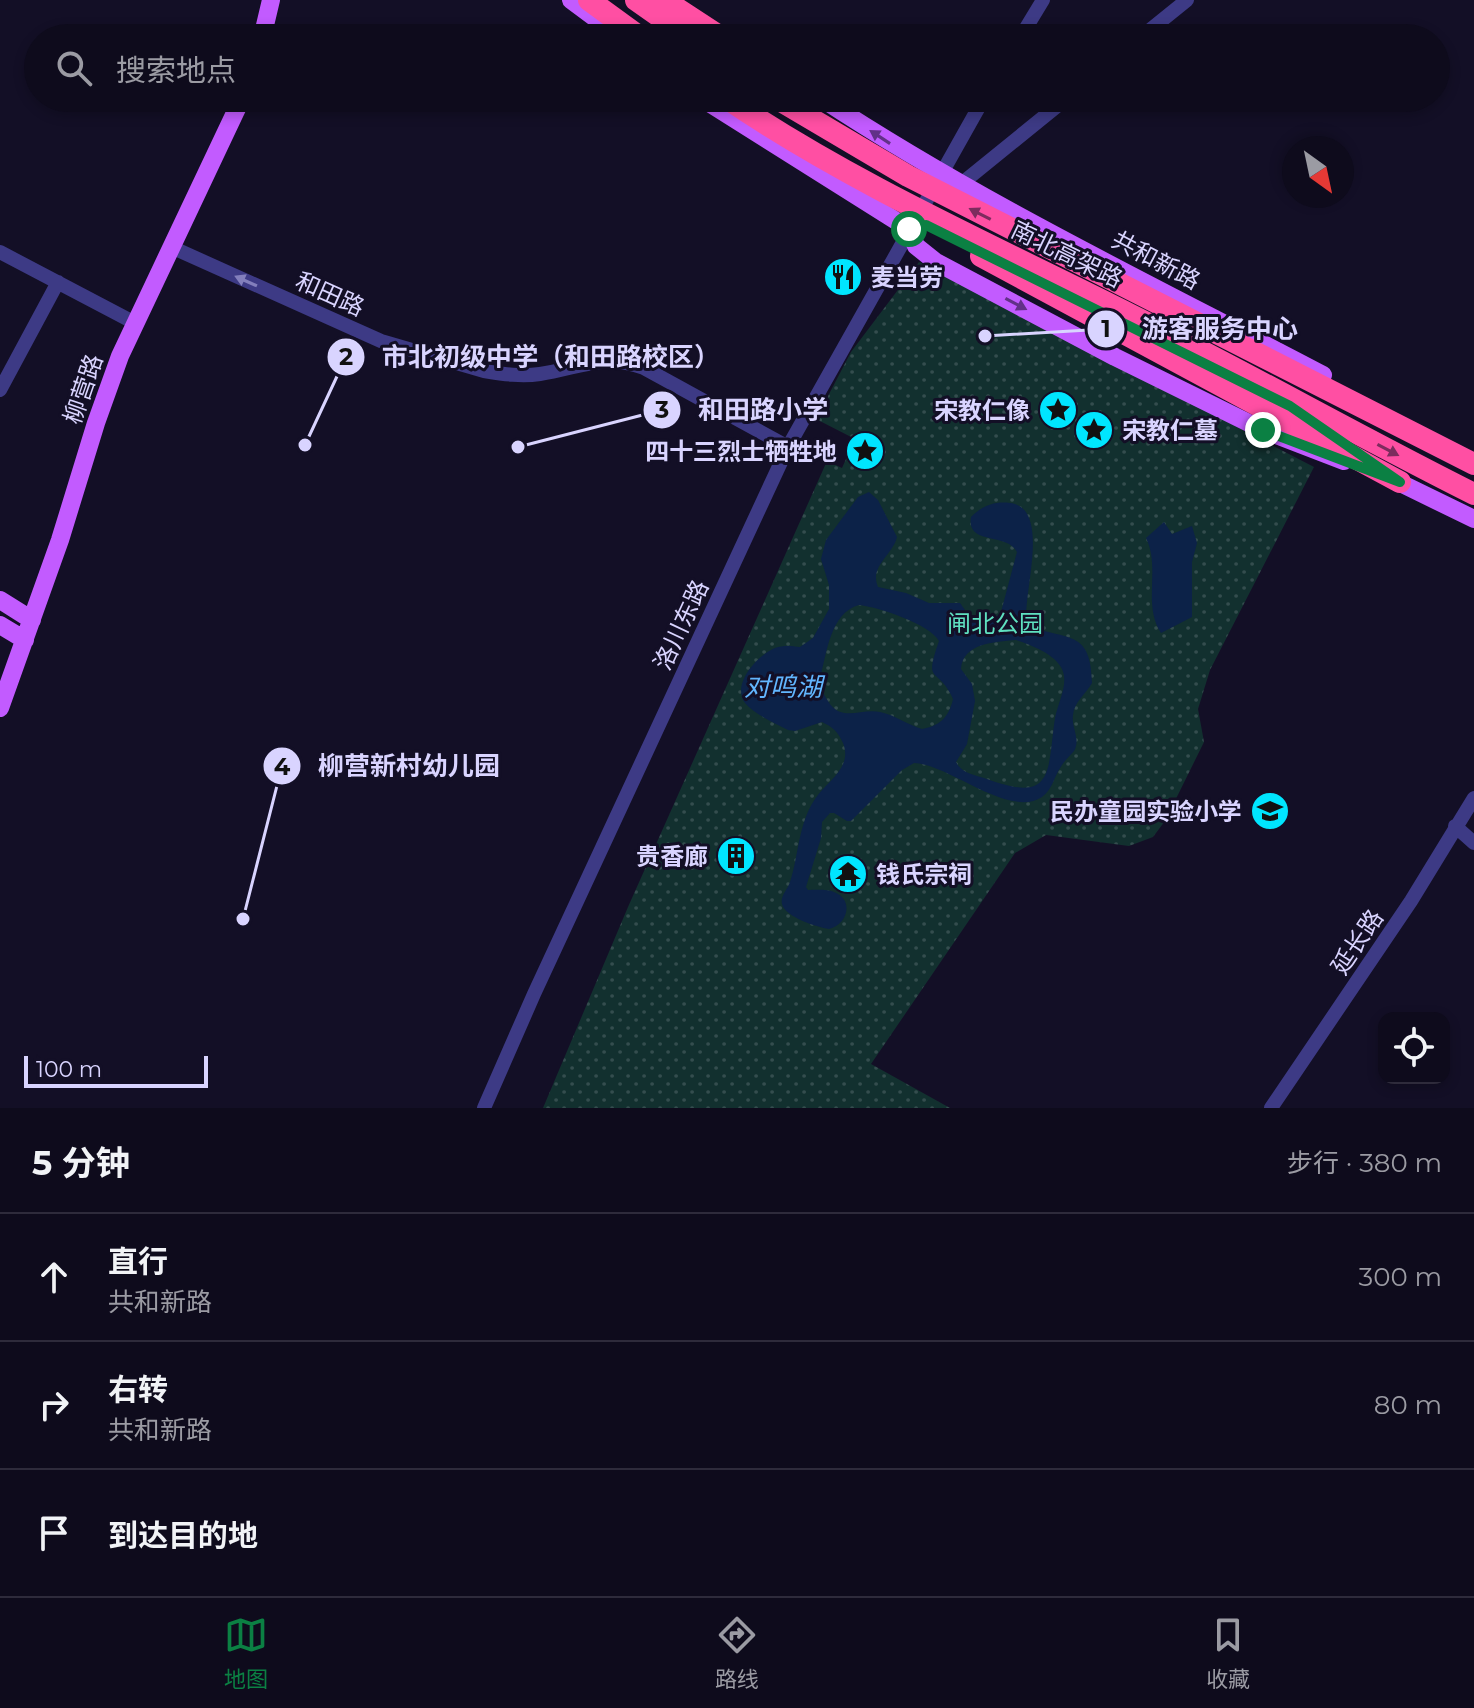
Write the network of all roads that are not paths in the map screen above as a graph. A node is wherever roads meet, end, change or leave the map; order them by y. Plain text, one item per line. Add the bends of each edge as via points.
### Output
1 (271, 0) edge
2 (571, 0) edge
3 (589, 0) edge
4 (636, 0) edge
5 (651, 0) edge
6 (664, 0) edge
7 (684, 0) edge
8 (1043, 0) edge
9 (1187, 0) edge
10 (265, 24) edge
11 (603, 24) edge
12 (622, 24) edge
13 (670, 24) edge
14 (696, 24) edge
15 (701, 24) edge
16 (708, 24) edge
17 (1028, 24) edge
18 (1157, 24) edge
19 (235, 112) edge
20 (723, 112) edge
21 (747, 112) edge
22 (800, 112) edge
23 (842, 112) edge
24 (976, 112) edge
25 (1050, 112) edge
26 (941, 172) junction
27 (961, 184) junction
28 (889, 195) junction
29 (909, 229) junction
30 (171, 247) junction
31 (0, 252) edge
32 (58, 282) junction
33 (135, 323) junction
34 (0, 390) edge
35 (788, 447) junction
36 (1474, 455) edge
37 (1474, 464) edge
38 (1400, 482) junction
39 (1474, 494) edge
40 (1474, 519) edge
41 (0, 600) edge
42 (32, 620) junction
43 (0, 625) edge
44 (25, 640) junction
45 (0, 708) edge
46 (1474, 798) edge
47 (1455, 826) junction
48 (1474, 843) edge
49 (484, 1108) edge
50 (1271, 1108) edge

1 - 10 main road
2 - 11 main road
3 - 12 highway
4 - 13 highway
5 - 14 main road
6 - 15 highway
7 - 16 main road
8 - 17 street
9 - 18 street
19 - 30 main road, 柳营路
20 - 29 main road
21 - 28 highway, 南北高架路, bridge
37 -> 22 highway, 南北高架路, bridge via 908,176
26 -> 23 main road, 共和新路
24 - 26 street, 洛川东路
25 - 27 street
26 - 27 main road, 共和新路
26 - 29 street, 洛川东路
27 - 36 main road, 共和新路
28 - 38 highway, bridge via 981,256
28 -> 39 highway, 南北高架路, bridge
29 - 35 street, 洛川东路
29 - 38 main road via 926,225 1290,406
29 -> 38 main road via 916,246 936,262 1115,357 1263,430
30 - 33 main road, 柳营路
35 -> 30 street, 和田路 via 628,362 592,361 528,375 484,371 381,341
31 - 32 street
32 - 33 street
32 - 34 street
33 - 42 main road, 柳营路 via 106,392
35 - 49 street, 洛川东路
38 - 40 main road
41 - 42 main road
42 - 44 main road, 柳营路
43 - 44 main road
44 - 45 main road, 柳营路
46 - 47 street, 延长路
47 - 48 street
47 - 50 street, 延长路 via 1411,901

